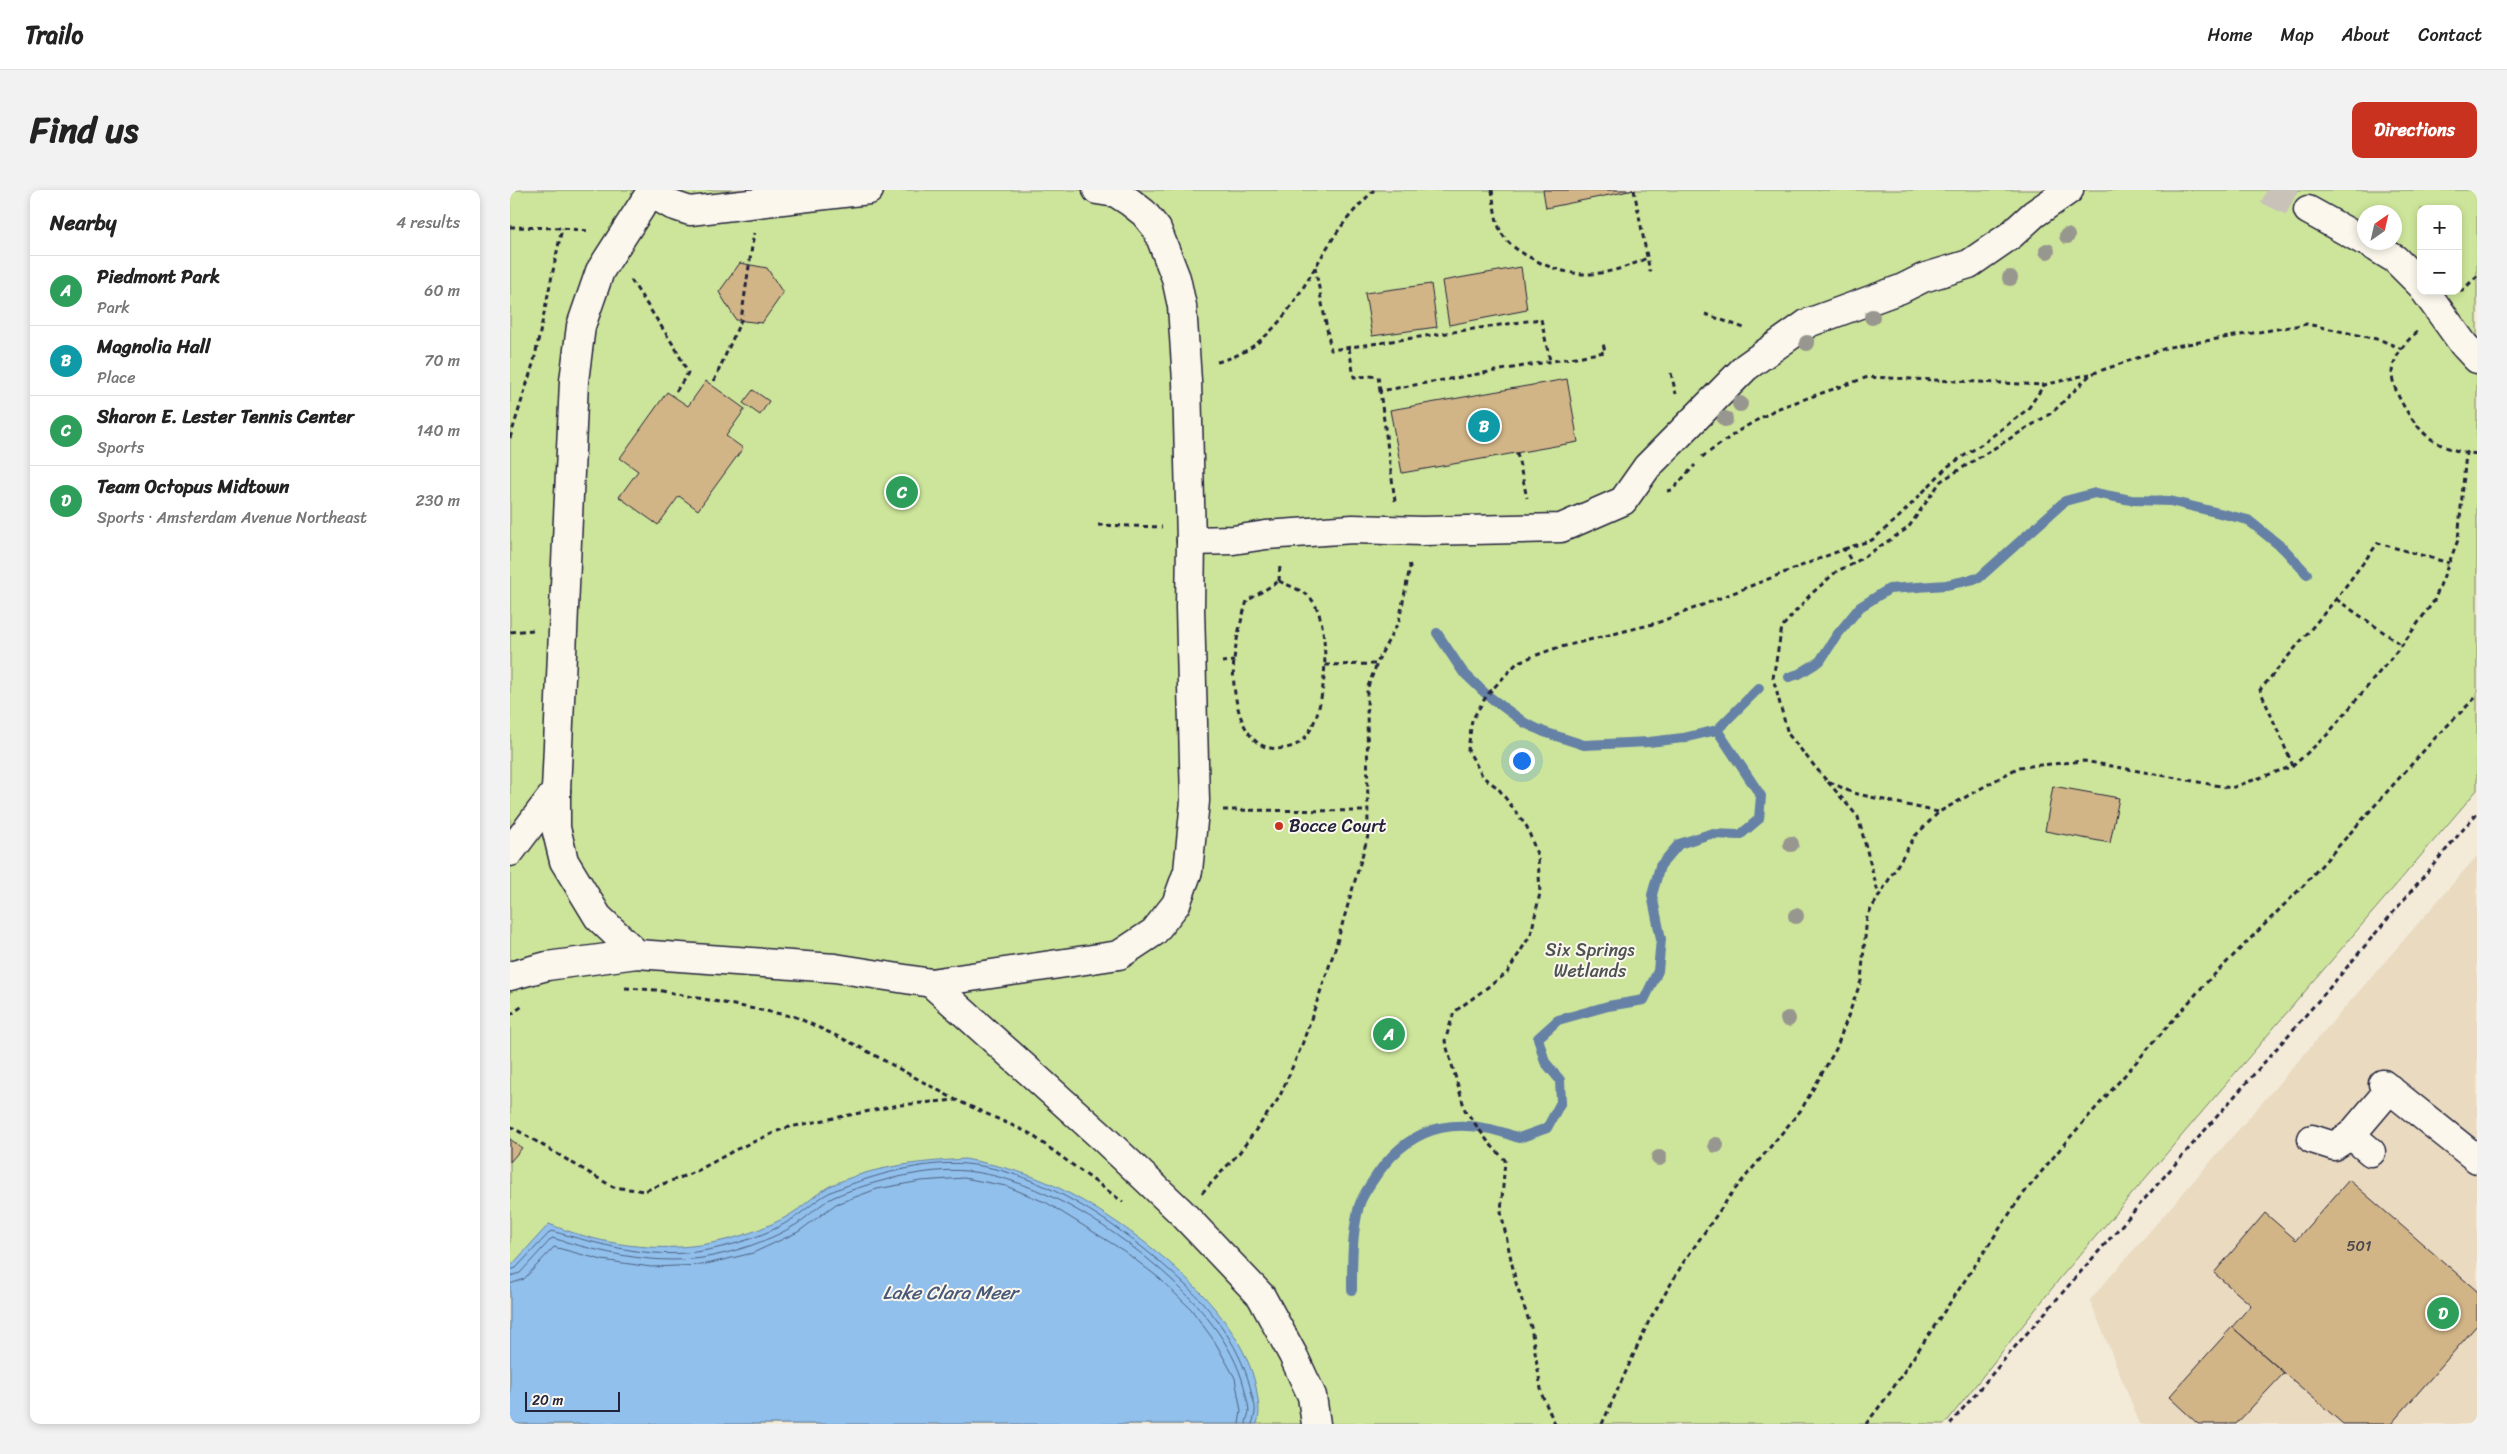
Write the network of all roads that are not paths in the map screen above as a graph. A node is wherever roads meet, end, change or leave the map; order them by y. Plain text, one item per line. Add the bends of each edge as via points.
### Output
1 (869, 190) edge
2 (1097, 190) edge
3 (2069, 190) edge
4 (652, 191) edge
5 (2308, 210) tunnel mouth
6 (2357, 237) edge
7 (2380, 250) edge
8 (2417, 282) edge
9 (2428, 295) edge
10 (2471, 352) edge
11 (1190, 534) junction
12 (556, 791) junction
13 (510, 852) edge
14 (637, 954) junction
15 (510, 976) edge
16 (931, 984) junction
17 (2312, 1139) dead end
18 (2477, 1158) edge
19 (1316, 1424) edge

1 - 4 street via 690,211 672,205
2 - 11 street via 1116,193 1144,213 1157,229 1176,278 1182,306 1186,367
3 - 11 street via 1969,264 1923,278 1808,323 1746,367 1647,467 1623,501 1560,528 1353,529 1233,540
4 - 12 street via 600,271 581,326 574,381
5 - 6 street
7 - 8 street via 2395,258
9 - 10 street, bridge
11 - 16 street via 1195,810 1188,871 1176,904 1154,932 1119,955
12 - 13 street
12 - 14 street via 556,828 564,861 598,917
14 - 15 street via 547,966
14 - 16 street via 835,968
16 - 19 street via 1103,1138 1262,1296 1312,1396
17 - 18 street via 2334,1146 2361,1144 2386,1087

